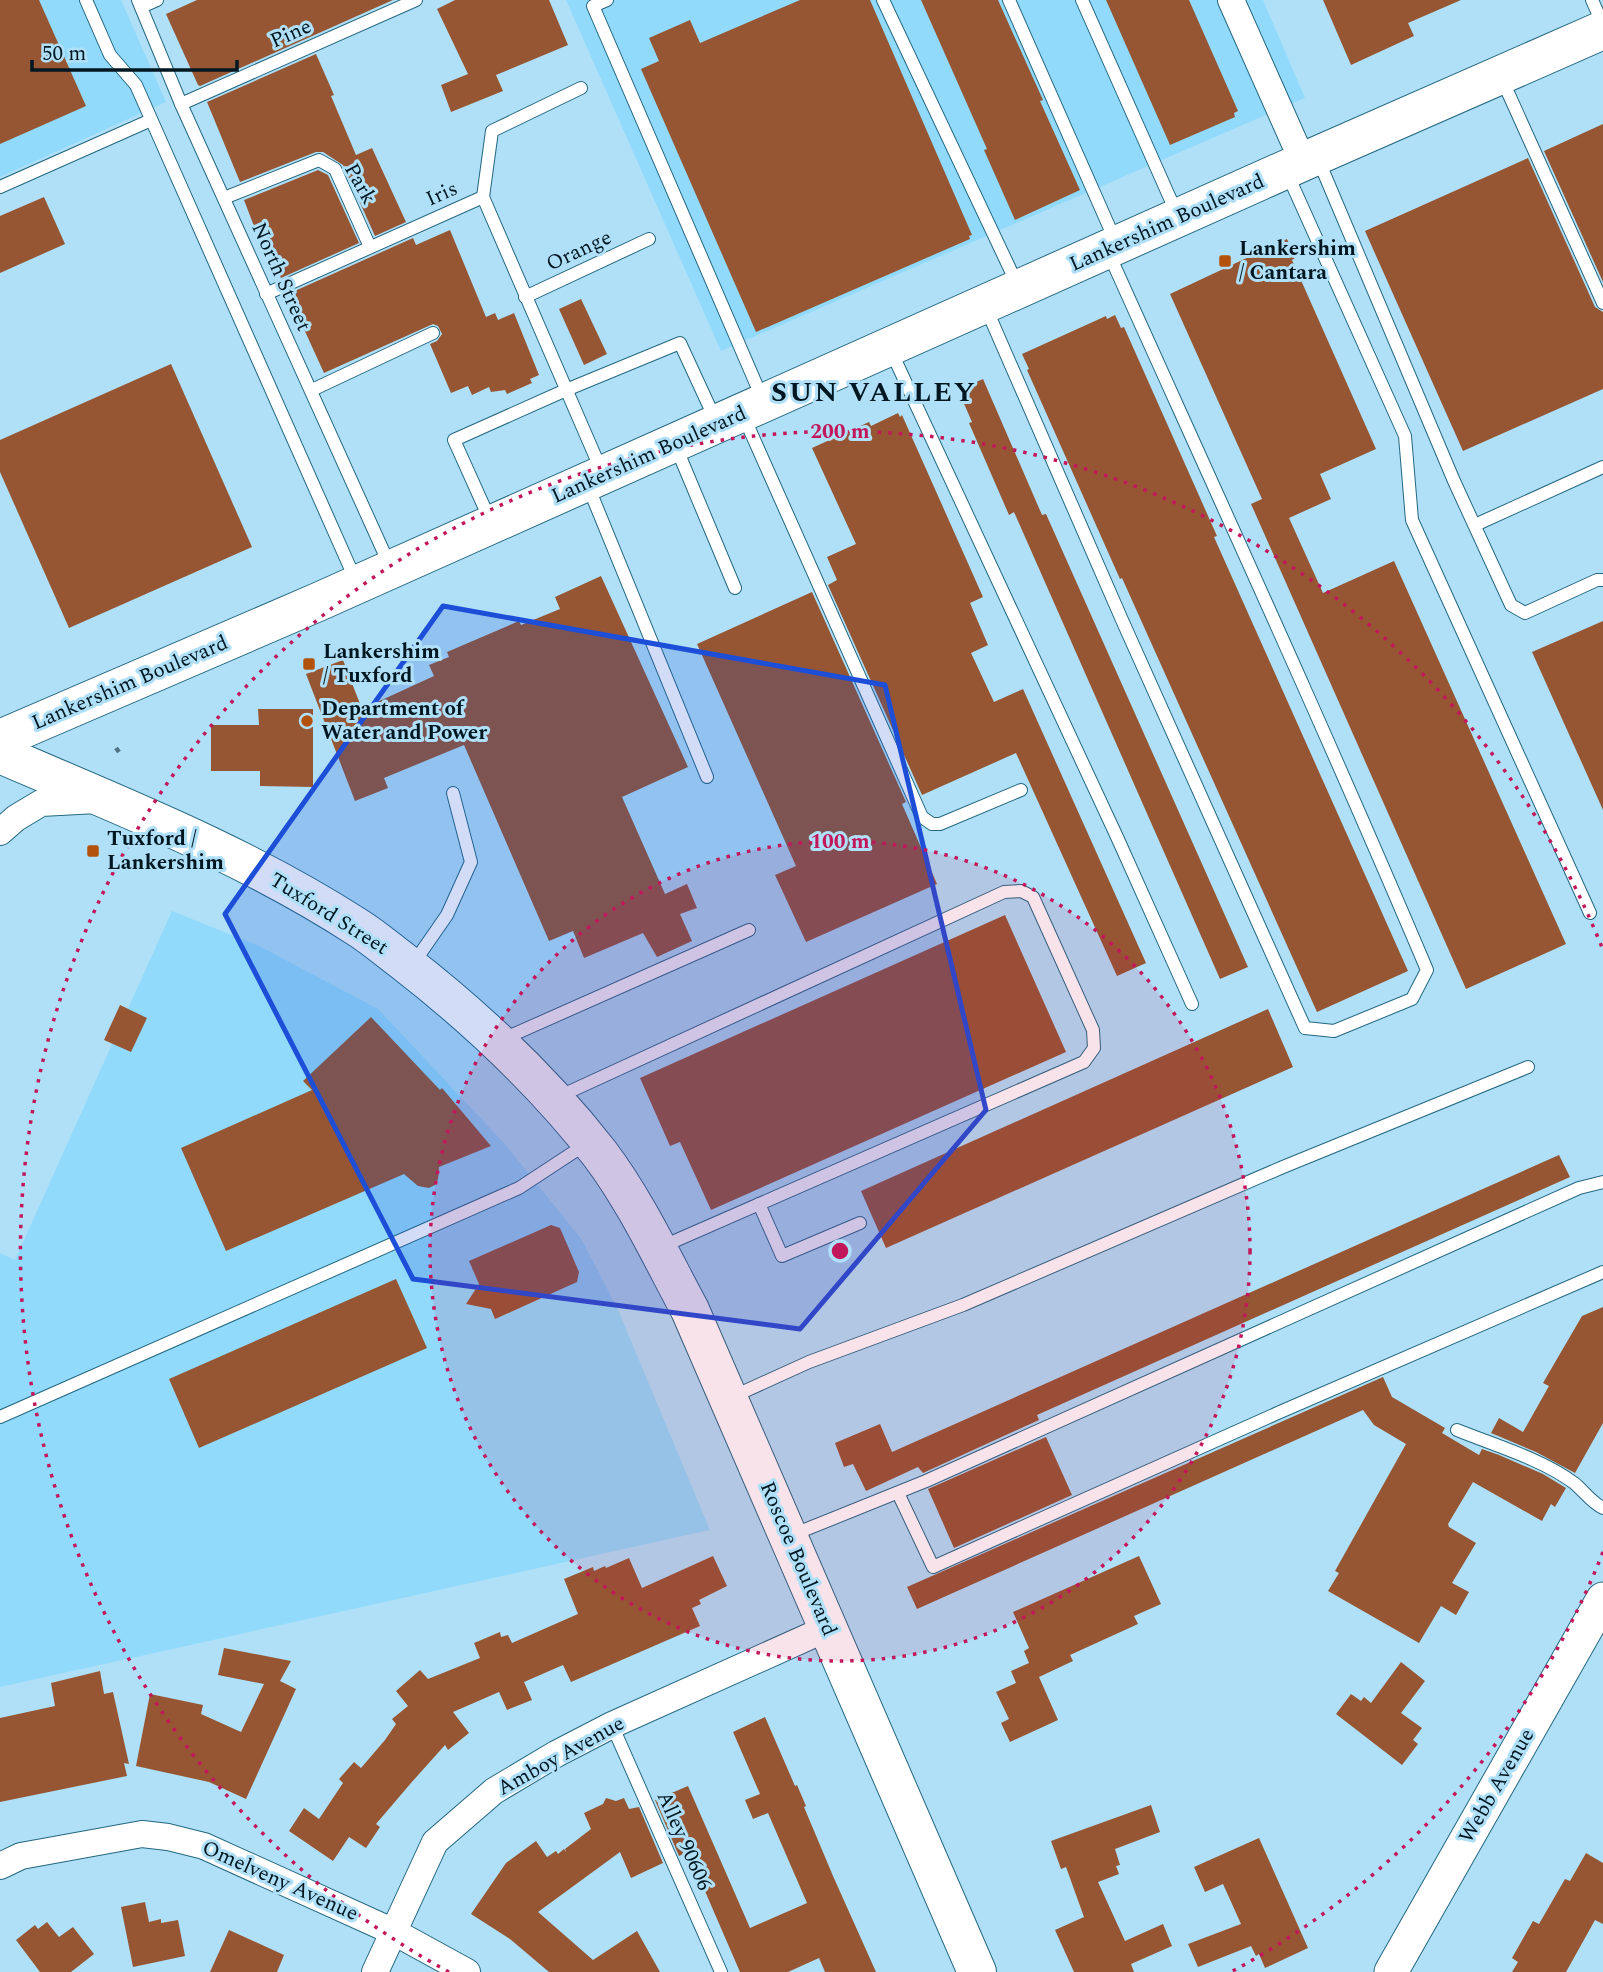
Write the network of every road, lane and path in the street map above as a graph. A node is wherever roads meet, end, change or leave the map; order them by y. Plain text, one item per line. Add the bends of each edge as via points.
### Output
1 (86, 0) edge
2 (157, 0) edge
3 (416, 0) edge
4 (607, 0) edge
5 (883, 0) edge
6 (1009, 0) edge
7 (1082, 0) edge
8 (1231, 0) edge
9 (1592, 0) edge
10 (592, 3) edge
11 (139, 4) edge
12 (1603, 28) edge
13 (1501, 76) junction
14 (581, 88) dead end
15 (181, 104) junction
16 (152, 120) junction
17 (1302, 162) junction
18 (0, 187) edge
19 (483, 197) junction
20 (224, 198) junction
21 (1179, 217) junction
22 (649, 239) dead end
23 (370, 247) junction
24 (1113, 248) junction
25 (1019, 290) junction
26 (266, 294) junction
27 (526, 297) junction
28 (1603, 303) edge
29 (984, 305) junction
30 (433, 333) dead end
31 (889, 348) junction
32 (312, 390) junction
33 (565, 390) junction
34 (741, 414) junction
35 (675, 443) junction
36 (1603, 467) edge
37 (595, 479) junction
38 (493, 524) junction
39 (1475, 525) junction
40 (375, 577) junction
41 (1603, 580) edge
42 (735, 588) dead end
43 (0, 739) edge
44 (116, 748) dead end
45 (0, 754) edge
46 (122, 756) dead end
47 (708, 777) dead end
48 (1021, 790) dead end
49 (453, 793) dead end
50 (106, 800) junction
51 (0, 832) edge
52 (1590, 914) dead end
53 (749, 930) dead end
54 (411, 967) junction
55 (1192, 1004) dead end
56 (498, 1042) junction
57 (1528, 1067) dead end
58 (554, 1099) junction
59 (595, 1149) junction
60 (1603, 1182) edge
61 (759, 1204) junction
62 (860, 1223) dead end
63 (657, 1249) junction
64 (1603, 1272) edge
65 (729, 1398) junction
66 (0, 1417) edge
67 (1457, 1430) dead end
68 (898, 1493) junction
69 (1603, 1508) edge
70 (789, 1537) junction
71 (1603, 1599) edge
72 (828, 1628) junction
73 (612, 1725) junction
74 (0, 1866) edge
75 (394, 1932) junction
76 (375, 1972) edge
77 (467, 1972) edge
78 (721, 1972) edge
79 (977, 1972) edge
80 (1391, 1972) edge

1 - 16 lane via 110,55 136,85
2 - 11 lane
3 - 15 lane, Pine
4 - 10 lane
5 - 25 lane
6 - 24 lane
7 - 21 lane
8 - 17 street
9 - 12 lane
10 - 34 lane
11 - 15 lane, North Street
12 - 13 main road, Lankershim Boulevard
13 - 17 main road, Lankershim Boulevard
13 - 28 lane
14 - 19 lane, Iris via 492,131
15 - 20 lane, North Street
16 - 18 lane
16 - 40 lane
17 - 21 main road, Lankershim Boulevard
17 - 39 lane
17 - 52 lane via 1405,436 1412,520
19 - 23 lane, Iris
19 - 27 lane
20 - 23 lane, Park via 319,160 335,169
20 - 26 lane, North Street
21 - 24 main road, Lankershim Boulevard
22 - 27 lane, Orange
23 - 26 lane, Iris
24 - 25 main road, Lankershim Boulevard
24 - 29 lane via 1427,970 1412,999 1334,1031 1305,1028
25 - 29 main road, Lankershim Boulevard
26 - 32 lane, North Street
27 - 33 lane
29 - 31 main road, Lankershim Boulevard
30 - 32 lane
31 - 34 main road, Lankershim Boulevard
31 - 55 lane
32 - 40 lane, North Street
33 - 34 lane via 680,343
33 - 37 lane
33 - 38 lane via 454,440
34 - 35 main road, Lankershim Boulevard
34 - 48 lane via 922,817 940,824
35 - 37 main road, Lankershim Boulevard
35 - 42 lane
36 - 39 lane
37 - 38 main road, Lankershim Boulevard
37 - 47 lane
38 - 40 main road, Lankershim Boulevard
39 - 41 lane via 1511,605 1525,612
40 - 43 main road, Lankershim Boulevard
44 - 46 path
45 - 50 main road, Tuxford Street
49 - 54 lane via 471,862 447,915
50 - 51 street via 41,803
50 - 54 main road, Tuxford Street via 298,891
53 - 56 lane
54 - 56 main road, Tuxford Street
56 - 58 main road, Tuxford Street
57 - 65 lane via 963,1305 809,1362
58 - 59 main road, Tuxford Street
58 - 61 lane via 1004,892 1021,891 1033,897 1093,1030 1094,1048 1084,1062
59 - 63 main road, Roscoe Boulevard
59 - 66 lane via 519,1188
60 - 68 lane via 1579,1188
61 - 62 lane via 782,1256
61 - 63 lane
63 - 65 main road, Roscoe Boulevard via 691,1310
64 - 68 lane via 933,1567
65 - 70 main road, Roscoe Boulevard
67 - 69 lane via 1534,1461 1574,1483
68 - 70 lane
70 - 72 main road, Roscoe Boulevard
71 - 80 street, Webb Avenue
72 - 73 street, Amboy Avenue
72 - 79 main road, Roscoe Boulevard
73 - 75 street, Amboy Avenue via 494,1791 435,1842
73 - 78 lane, Alley 90606
74 - 75 street, Omelveny Avenue via 21,1856 142,1834 168,1837 204,1846
75 - 76 street, Amboy Avenue
75 - 77 street, Omelveny Avenue

